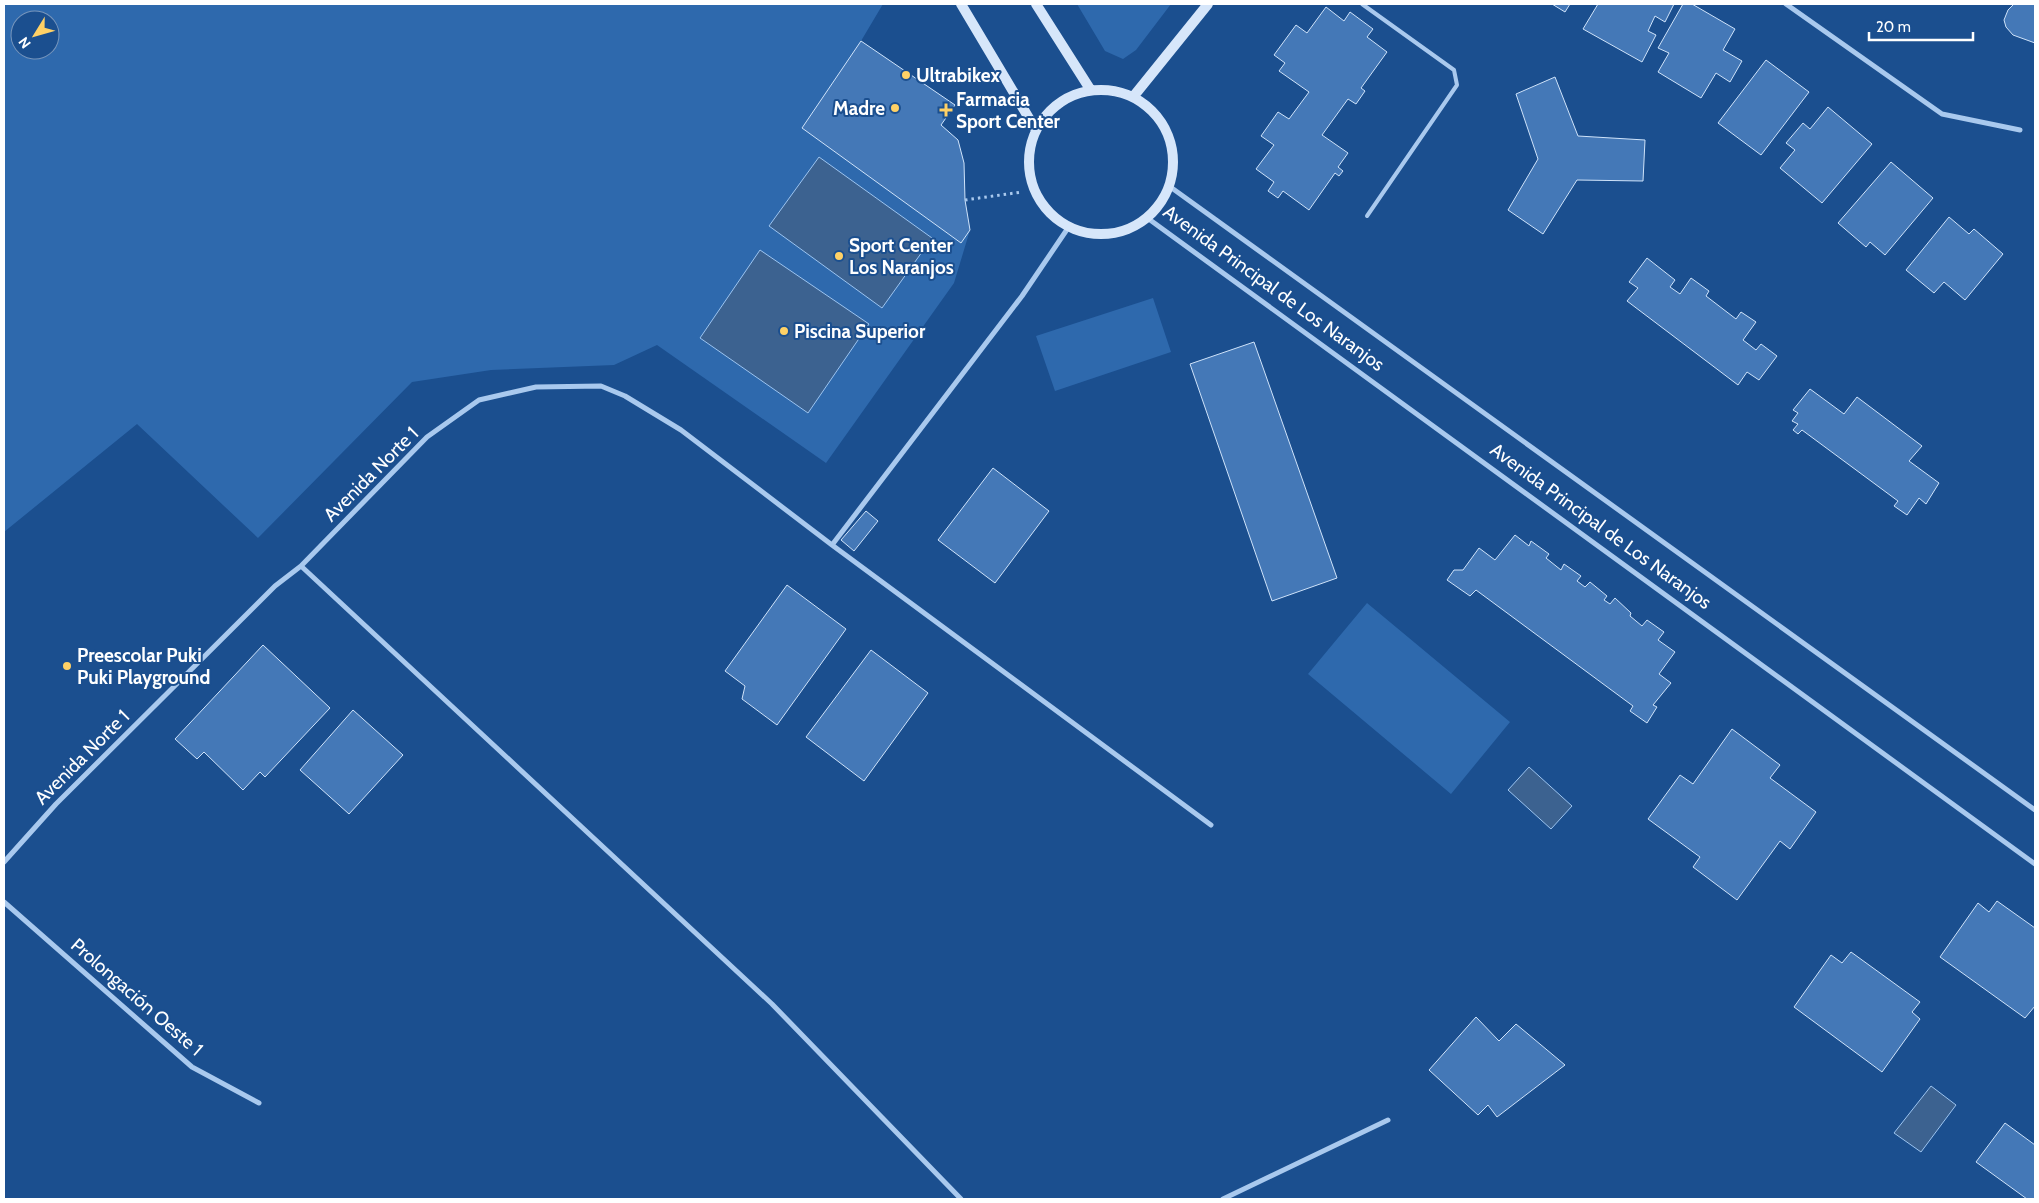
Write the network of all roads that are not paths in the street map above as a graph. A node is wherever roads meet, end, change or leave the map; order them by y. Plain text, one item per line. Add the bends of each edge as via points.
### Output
1 (961, 4) edge
2 (1036, 4) edge
3 (1208, 4) edge
4 (1362, 4) edge
5 (1786, 4) edge
6 (1090, 89) junction
7 (1133, 97) junction
8 (1036, 130) junction
9 (2020, 130) dead end
10 (1169, 186) junction
11 (1367, 216) dead end
12 (1146, 217) junction
13 (1068, 228) junction
14 (832, 545) junction
15 (301, 566) junction
16 (2035, 810) edge
17 (1210, 825) dead end
18 (4, 862) edge
19 (2035, 864) edge
20 (4, 902) edge
21 (259, 1103) dead end
22 (1388, 1120) dead end
23 (961, 1199) edge
24 (1222, 1199) edge

1 - 8 main road
2 - 6 main road
3 - 7 main road
4 - 11 lane via 1454,70 1457,84
5 - 9 street via 1942,114
6 - 7 main road, Avenida Principal de Los Naranjos via 1116,91
6 - 8 main road, Avenida Principal de Los Naranjos via 1063,100 1047,113
7 - 10 main road, Avenida Principal de Los Naranjos via 1163,126 1171,145
8 - 13 main road, Avenida Principal de Los Naranjos via 1029,152 1030,175 1038,197
10 - 12 main road, Avenida Principal de Los Naranjos via 1160,204
10 - 16 street, Avenida Principal de Los Naranjos
12 - 13 main road, Avenida Principal de Los Naranjos via 1134,226 1106,234
12 - 19 street, Avenida Principal de Los Naranjos
13 - 14 street via 1022,296
14 - 15 street, Avenida Norte 1 via 681,430 625,396 601,386 536,387 479,400 427,437
14 - 17 street, Avenida Norte 1
15 - 18 street, Avenida Norte 1 via 275,586 56,804
15 - 23 street via 772,1004
20 - 21 street, Prolongación Oeste 1 via 192,1066
22 - 24 street

